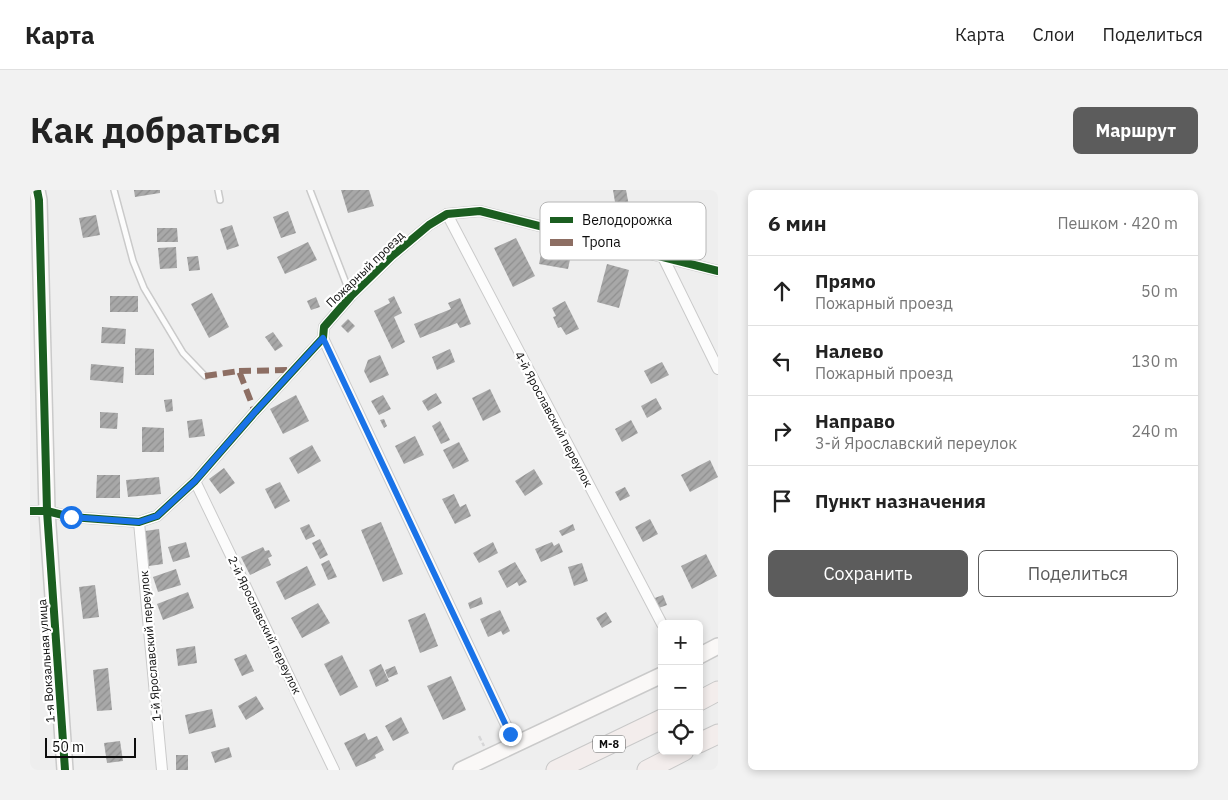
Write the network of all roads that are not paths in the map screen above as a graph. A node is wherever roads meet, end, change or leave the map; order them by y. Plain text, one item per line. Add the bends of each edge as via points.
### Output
1 (37, 190) edge
2 (114, 190) edge
3 (218, 190) edge
4 (310, 190) edge
5 (220, 200) dead end
6 (447, 214) junction
7 (540, 226) edge
8 (665, 260) edge
9 (676, 260) edge
10 (718, 271) edge
11 (350, 296) junction
12 (323, 338) junction
13 (718, 369) edge
14 (205, 376) dead end
15 (195, 481) junction
16 (30, 511) edge
17 (47, 511) junction
18 (139, 522) junction
19 (660, 620) edge
20 (718, 646) edge
21 (703, 654) edge
22 (658, 677) edge
23 (718, 691) edge
24 (703, 699) edge
25 (658, 721) edge
26 (718, 734) edge
27 (703, 741) edge
28 (515, 744) junction
29 (676, 755) edge
30 (65, 770) edge
31 (162, 770) edge
32 (334, 770) edge
33 (461, 770) edge
34 (556, 770) edge
35 (647, 770) edge

1 - 17 street, 1-я Вокзальная улица
2 - 14 lane via 133,261 144,288 183,353
3 - 5 lane
4 - 11 lane
6 - 7 street, Пожарный проезд via 480,211
6 - 11 street, Пожарный проезд via 392,256
6 - 19 street, 4-й Ярославский переулок
8 - 13 street
9 - 10 street, Пожарный проезд
11 - 12 street, Пожарный проезд via 324,327
12 - 15 street, Пожарный проезд
12 - 28 street
15 - 18 street, Пожарный проезд via 157,516
15 - 32 street, 2-й Ярославский переулок
16 - 17 street, Пожарный проезд
17 - 18 street, Пожарный проезд via 71,517
17 - 30 street, 1-я Вокзальная улица
18 - 31 street, 1-й Ярославский переулок
20 - 21 street
22 - 28 street
23 - 24 highway
25 - 34 highway, М-8
26 - 27 highway
28 - 33 street
29 - 35 highway

